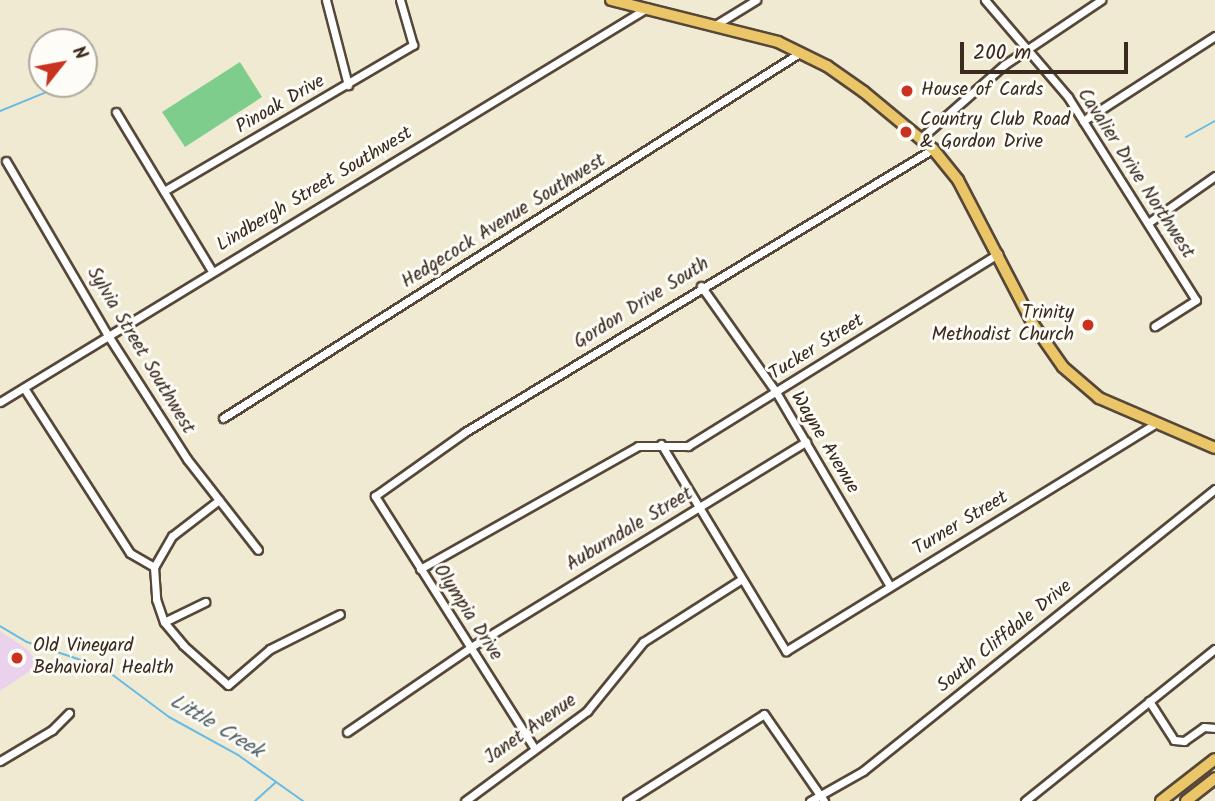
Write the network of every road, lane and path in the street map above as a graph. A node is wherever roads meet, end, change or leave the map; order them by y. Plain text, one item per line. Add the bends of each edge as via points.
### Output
1 (326, 0) edge
2 (400, 0) edge
3 (611, 0) edge
4 (756, 0) edge
5 (985, 0) edge
6 (1101, 0) edge
7 (648, 8) junction
8 (718, 24) junction
9 (1215, 36) edge
10 (1026, 50) junction
11 (802, 52) junction
12 (348, 85) junction
13 (116, 112) dead end
14 (1083, 121) junction
15 (921, 138) junction
16 (933, 149) junction
17 (6, 161) dead end
18 (1215, 176) edge
19 (164, 191) junction
20 (1148, 223) junction
21 (998, 254) junction
22 (212, 271) junction
23 (701, 286) junction
24 (1156, 326) dead end
25 (109, 337) junction
26 (24, 388) junction
27 (776, 393) junction
28 (0, 402) edge
29 (223, 418) dead end
30 (1153, 425) junction
31 (806, 442) junction
32 (660, 444) junction
33 (688, 446) junction
34 (1215, 448) edge
35 (669, 457) junction
36 (1215, 489) edge
37 (375, 496) joint
38 (219, 500) junction
39 (699, 507) junction
40 (258, 550) dead end
41 (154, 567) junction
42 (420, 569) junction
43 (742, 579) junction
44 (890, 586) junction
45 (205, 601) dead end
46 (340, 614) dead end
47 (164, 622) junction
48 (471, 647) junction
49 (1215, 649) edge
50 (1149, 701) junction
51 (69, 713) dead end
52 (1215, 728) edge
53 (347, 732) dead end
54 (533, 747) junction
55 (1215, 759) edge
56 (0, 761) edge
57 (1215, 778) edge
58 (822, 798) edge
59 (464, 801) edge
60 (627, 801) edge
61 (810, 801) edge
62 (1025, 801) edge
63 (1161, 801) edge
64 (1186, 801) edge

1 - 12 street
2 - 12 street, Pinoak Drive via 413,45
3 - 7 main road
4 - 8 street
5 - 10 street, Cavalier Drive Northwest
6 - 10 street
7 - 8 main road
7 - 22 street, Lindbergh Street Southwest
8 - 11 main road
9 - 14 street
10 - 14 street, Cavalier Drive Northwest
10 - 15 street via 958,101
11 - 15 main road via 864,92
11 - 29 street, Hedgecock Avenue Southwest
12 - 19 street, Pinoak Drive
13 - 19 street
14 - 20 street, Cavalier Drive Northwest
15 - 16 main road
16 - 21 main road via 977,211
16 - 23 street, Gordon Drive South
17 - 25 street, Sylvia Street Southwest
18 - 20 street
19 - 22 street
20 - 24 street, Cavalier Drive Northwest via 1196,300
21 - 27 street, Tucker Street
21 - 30 main road via 1033,324 1063,367 1099,398
22 - 25 street, Lindbergh Street Southwest
23 - 27 street, Wayne Avenue
23 - 37 street, Gordon Drive South via 465,432
25 - 26 street, Lindbergh Street Southwest
25 - 38 street, Sylvia Street Southwest via 187,459
26 - 28 street, Lindbergh Street Southwest
26 - 41 street via 130,553
27 - 31 street, Wayne Avenue
27 - 33 street, Tucker Street
30 - 34 main road
30 - 44 street, Turner Street
31 - 39 street, Auburndale Street
31 - 44 street, Wayne Avenue
32 - 33 street
32 - 35 street
32 - 42 street via 638,446
33 - 35 street, Tucker Street
35 - 39 street
36 - 58 street, South Cliffdale Drive via 863,771
37 - 42 street, Olympia Drive
38 - 40 street, Sylvia Street Southwest
38 - 41 street via 172,536
39 - 43 street
39 - 48 street, Auburndale Street
41 - 47 street via 156,599
42 - 48 street, Olympia Drive
43 - 44 street, Turner Street via 786,651
43 - 54 street, Janet Avenue via 643,642 587,711
45 - 47 street
46 - 47 street via 270,649 228,685
48 - 53 street, Auburndale Street
48 - 54 street, Olympia Drive
49 - 50 street
50 - 52 street via 1174,740 1184,741 1202,729
50 - 62 street
51 - 56 street via 52,730
54 - 59 street, Janet Avenue
55 - 63 main road
57 - 64 main road
58 - 60 street via 764,715
58 - 61 street, South Cliffdale Drive

